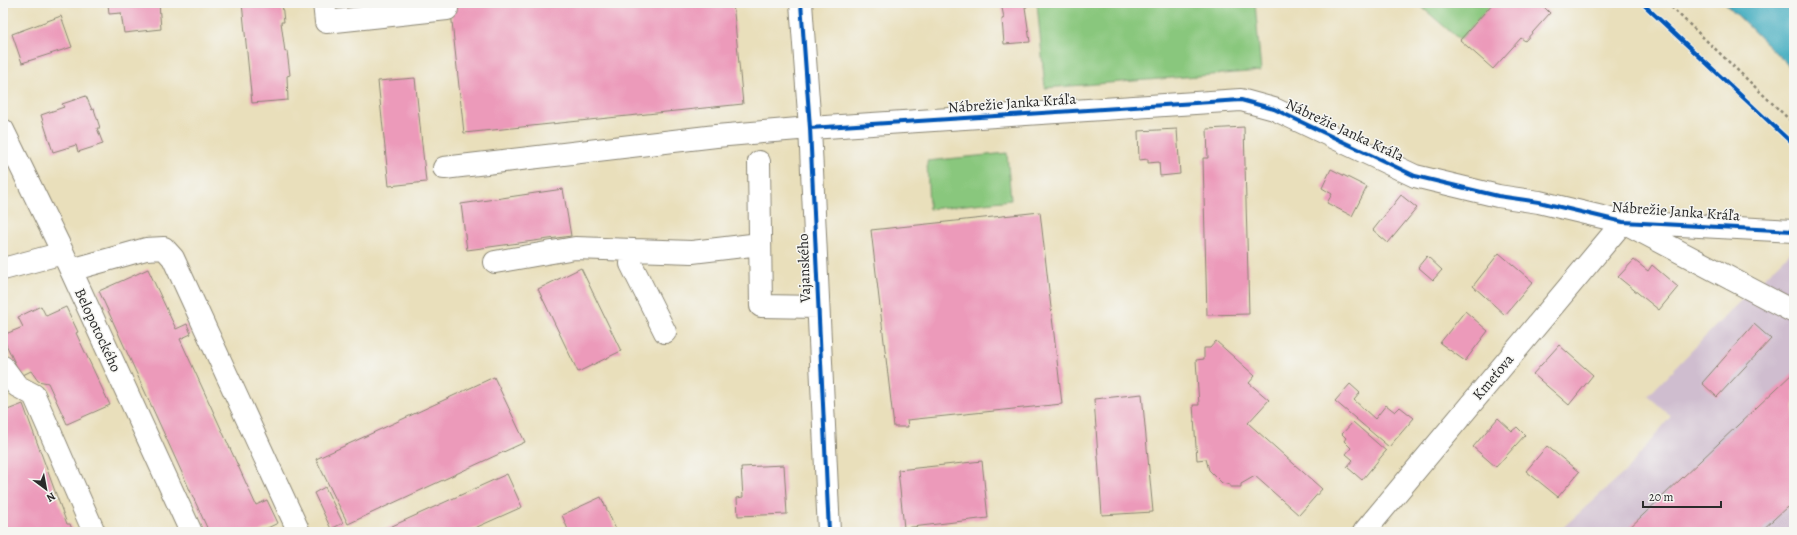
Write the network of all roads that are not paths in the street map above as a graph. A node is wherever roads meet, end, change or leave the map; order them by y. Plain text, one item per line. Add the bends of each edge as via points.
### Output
1 (324, 3) edge
2 (801, 3) edge
3 (447, 9) dead end
4 (810, 128) junction
5 (3, 130) edge
6 (759, 162) dead end
7 (444, 168) dead end
8 (1623, 222) junction
9 (1794, 231) edge
10 (760, 244) junction
11 (633, 250) junction
12 (67, 261) junction
13 (495, 262) dead end
14 (3, 269) edge
15 (818, 307) junction
16 (1794, 312) edge
17 (665, 332) dead end
18 (3, 368) edge
19 (94, 532) edge
20 (191, 532) edge
21 (299, 532) edge
22 (829, 532) edge
23 (1364, 532) edge

1 - 3 street via 326,22
2 - 4 street, Vajanského
4 - 7 street, Nábrežie Janka Kráľa via 716,136
4 - 8 street, Nábrežie Janka Kráľa via 1240,100 1274,109 1415,176
4 - 15 street, Vajanského
5 - 12 street, Belopotockého
6 - 10 street
8 - 9 street, Nábrežie Janka Kráľa
8 - 16 street, Nábrežie Janka Kráľa
8 - 23 street, Kmeťova
10 - 11 street via 692,252
10 - 15 street via 761,306
11 - 13 street via 575,248
11 - 17 street via 631,264
12 - 14 street
12 - 20 street, Belopotockého
12 - 21 street via 164,248 173,258
15 - 22 street, Vajanského
18 - 19 street via 17,386 34,395

